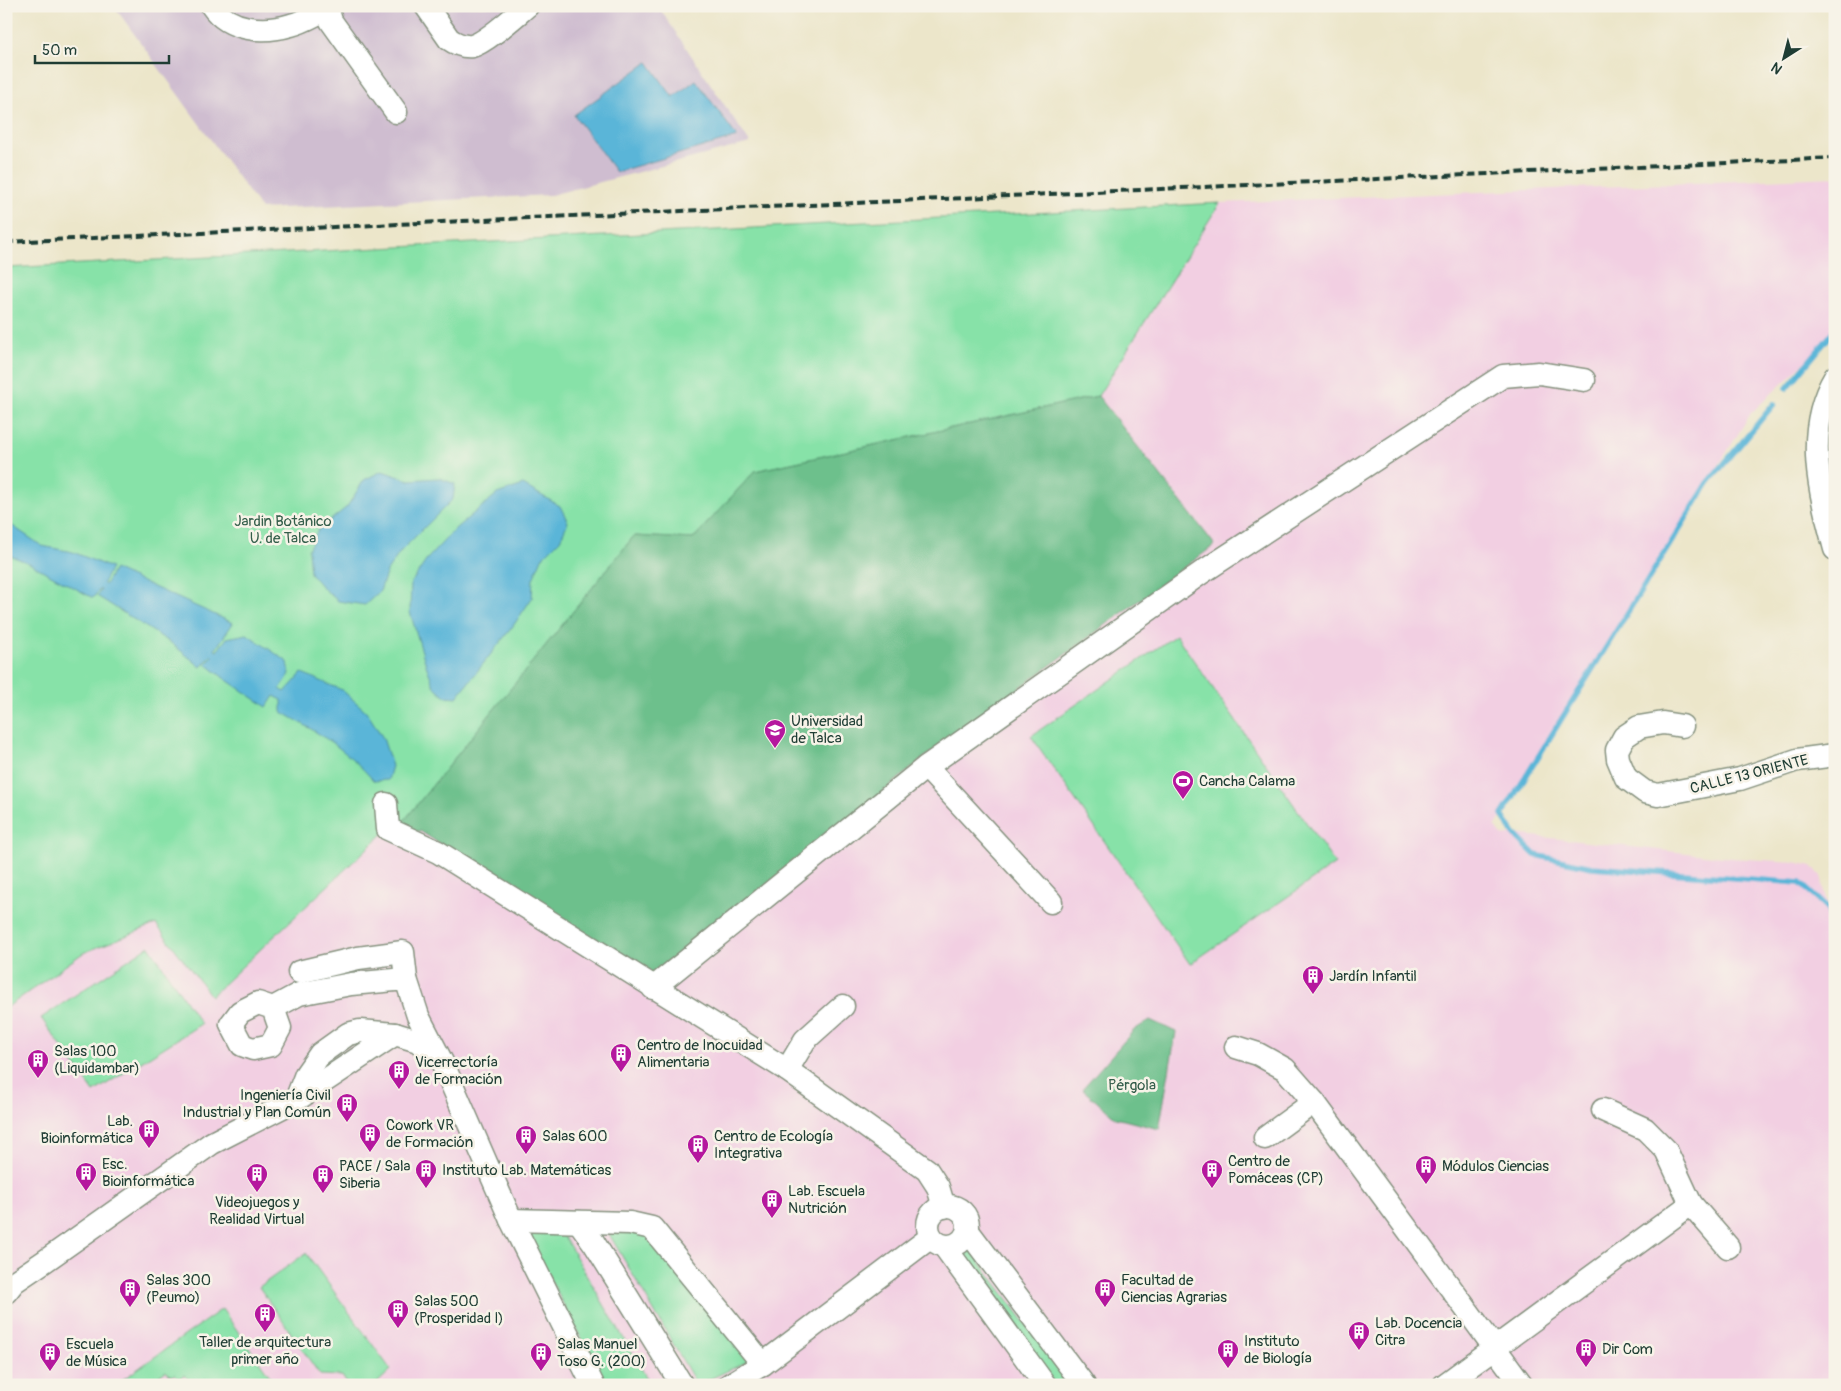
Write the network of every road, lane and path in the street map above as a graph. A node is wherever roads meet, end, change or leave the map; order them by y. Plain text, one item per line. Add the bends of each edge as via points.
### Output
1 (212, 6) edge
2 (426, 6) edge
3 (528, 6) edge
4 (327, 8) edge
5 (396, 112) dead end
6 (1835, 377) edge
7 (1584, 380) dead end
8 (1826, 443) edge
9 (1834, 546) edge
10 (1682, 726) dead end
11 (1835, 755) edge
12 (926, 767) junction
13 (386, 804) dead end
14 (1051, 902) dead end
15 (299, 972) dead end
16 (406, 979) junction
17 (653, 988) junction
18 (843, 1006) dead end
19 (273, 1008) dead end
20 (1236, 1047) dead end
21 (443, 1064) junction
22 (787, 1070) junction
23 (1314, 1102) junction
24 (1603, 1110) dead end
25 (1265, 1138) dead end
26 (1691, 1204) junction
27 (944, 1206) junction
28 (511, 1220) junction
29 (579, 1222) junction
30 (968, 1231) junction
31 (937, 1241) junction
32 (1728, 1247) dead end
33 (6, 1292) edge
34 (1494, 1348) junction
35 (763, 1364) junction
36 (593, 1385) edge
37 (682, 1385) edge
38 (729, 1385) edge
39 (1045, 1385) edge
40 (1084, 1385) edge
41 (1444, 1385) edge
42 (1522, 1385) edge

1 - 4 street via 237,26 256,30 293,25
2 - 3 street via 449,39 467,46 480,42
4 - 5 street via 331,20
6 - 8 street via 1819,419
7 - 12 street via 1539,373 1503,376 1201,573
8 - 9 street via 1820,483
10 - 11 street, CALLE 13 ORIENTE via 1663,723 1639,727 1624,737 1617,750 1626,778 1644,792 1658,795 1740,779 1797,760
12 - 14 street
12 - 17 street
13 - 17 street via 388,829 438,852
15 - 16 street via 358,958 403,952
16 - 19 street via 351,984 299,994
16 - 21 street via 418,1016
17 - 22 street
18 - 22 street via 804,1040
20 - 23 street via 1258,1054 1285,1069
21 - 28 street
21 - 33 street via 418,1041 395,1034 296,1100 212,1143 14,1282
22 - 27 street via 927,1170 938,1187
23 - 25 street
23 - 34 street
24 - 26 street via 1645,1129 1666,1150
26 - 32 street
26 - 34 street
27 - 30 street via 960,1210 965,1216
27 - 31 street via 937,1209 928,1222 928,1229
28 - 29 street
28 - 36 street
29 - 35 street via 630,1223 652,1228
29 - 37 street
30 - 31 street via 959,1243 951,1246
30 - 40 street
31 - 35 street
31 - 39 street
34 - 41 street
34 - 42 street
35 - 38 street

